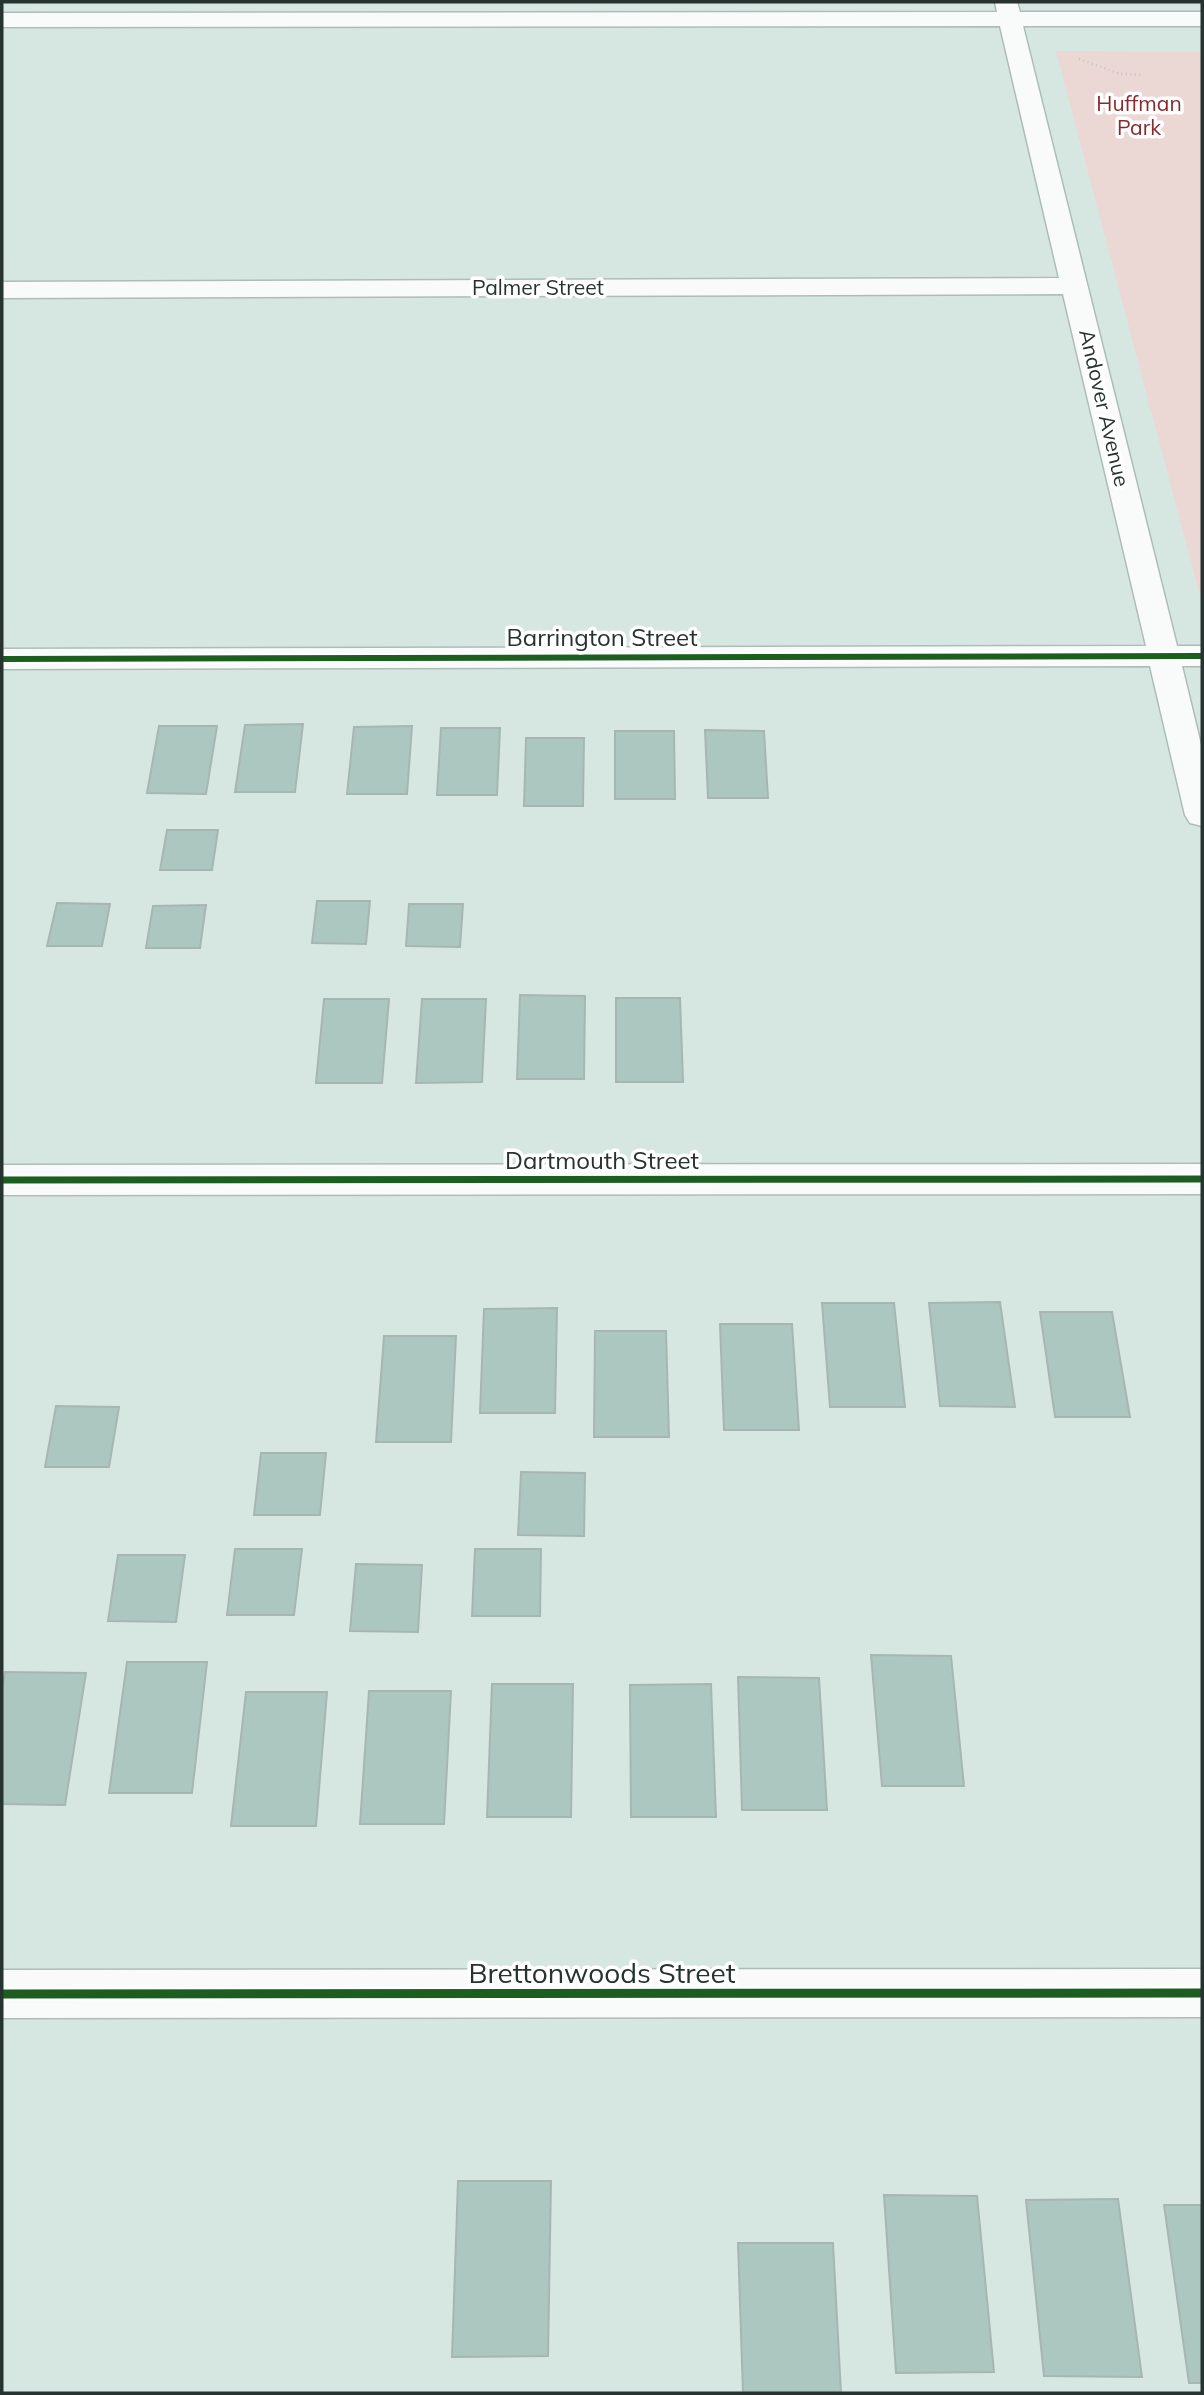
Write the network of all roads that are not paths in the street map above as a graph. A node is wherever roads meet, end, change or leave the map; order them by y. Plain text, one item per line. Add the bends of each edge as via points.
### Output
1 (1008, 10) edge
2 (1202, 19) edge
3 (2, 20) edge
4 (1074, 286) junction
5 (2, 290) edge
6 (1163, 655) junction
7 (1202, 656) edge
8 (2, 659) edge
9 (1202, 815) edge
10 (2, 1180) edge
11 (1202, 1180) edge
12 (1202, 1993) edge
13 (2, 1994) edge

1 - 2 street
1 - 3 street
1 - 4 street, Andover Avenue
4 - 5 street, Palmer Street
4 - 6 street, Andover Avenue
6 - 7 street, Barrington Street
6 - 8 street, Barrington Street
6 - 9 street, Andover Avenue
10 - 11 street, Dartmouth Street
12 - 13 street, Brettonwoods Street

